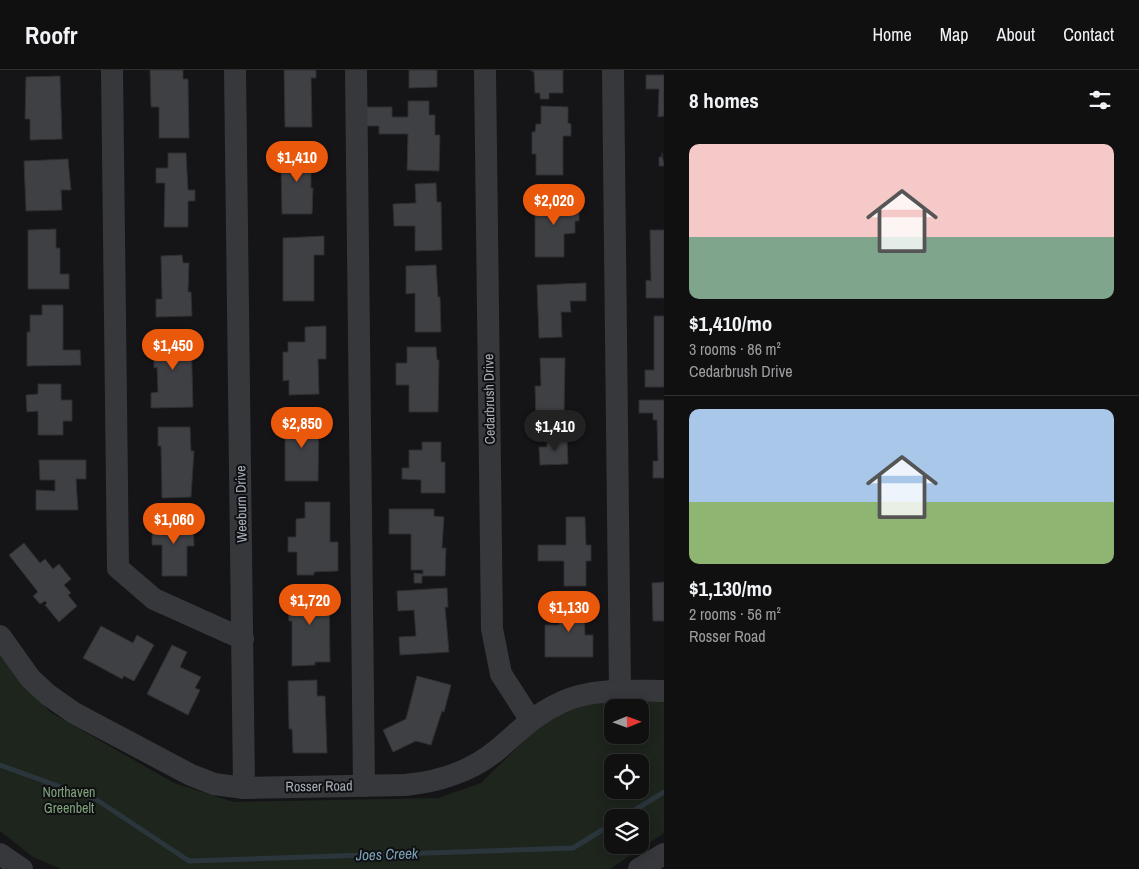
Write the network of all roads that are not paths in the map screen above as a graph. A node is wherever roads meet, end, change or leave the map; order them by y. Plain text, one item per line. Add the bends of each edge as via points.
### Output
1 (112, 70) edge
2 (235, 70) edge
3 (356, 70) edge
4 (485, 70) edge
5 (613, 70) edge
6 (0, 636) edge
7 (243, 639) junction
8 (620, 691) junction
9 (664, 691) edge
10 (530, 719) junction
11 (364, 786) junction
12 (244, 788) junction
13 (0, 854) edge
14 (664, 854) edge
15 (22, 869) edge
16 (639, 869) edge

1 - 7 street via 118,568 154,599
2 - 7 street, Weeburn Drive
3 - 11 street
4 - 10 street, Cedarbrush Drive via 492,629 501,674
5 - 8 street
6 - 12 street, Rosser Road via 30,678 74,713 191,775 214,784
7 - 12 street, Weeburn Drive
8 - 9 street, Rosser Road
8 - 10 street, Rosser Road via 563,701
10 - 11 street, Rosser Road via 496,751 456,774 431,782
11 - 12 street, Rosser Road
13 - 15 street
14 - 16 street

